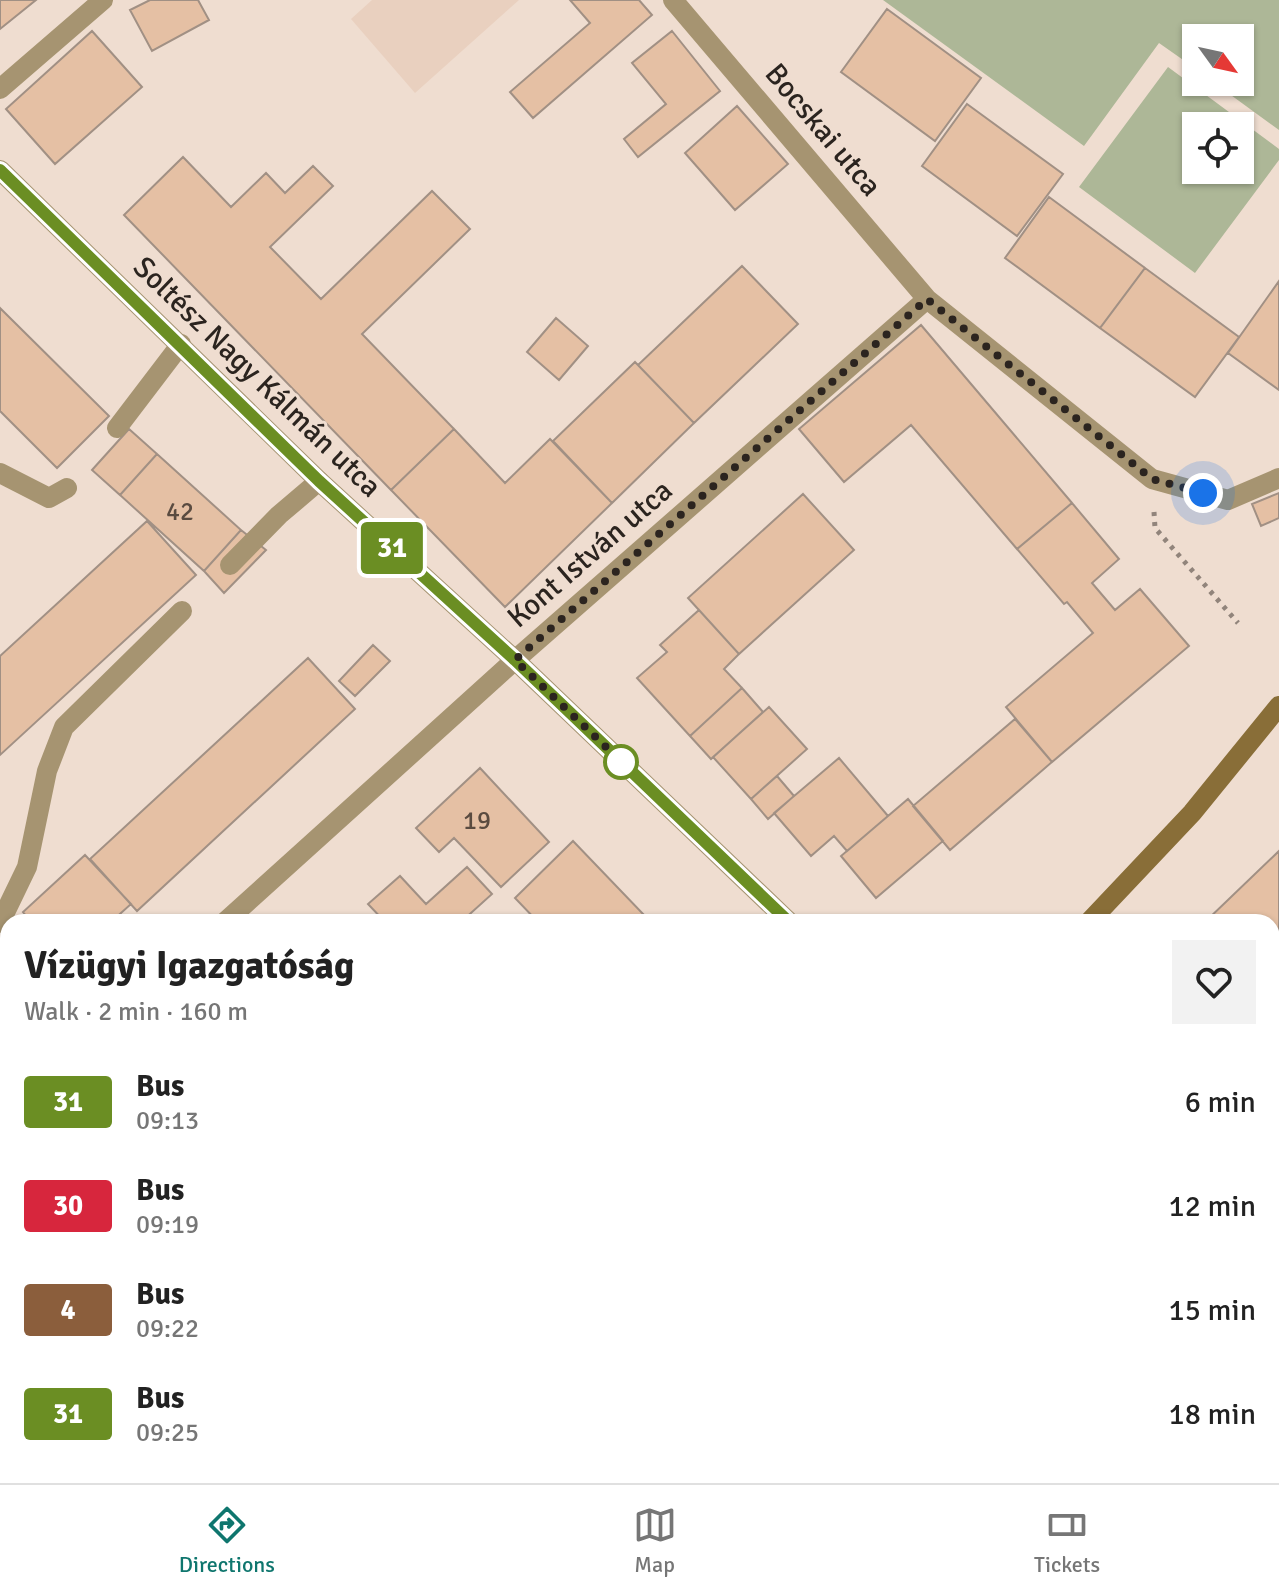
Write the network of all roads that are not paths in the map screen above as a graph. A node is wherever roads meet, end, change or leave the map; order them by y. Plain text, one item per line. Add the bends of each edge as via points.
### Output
1 (103, 0) edge
2 (673, 0) edge
3 (0, 89) edge
4 (0, 170) edge
5 (927, 299) junction
6 (181, 344) junction
7 (117, 428) dead end
8 (0, 473) edge
9 (1279, 478) edge
10 (319, 481) junction
11 (67, 488) dead end
12 (230, 565) dead end
13 (182, 611) dead end
14 (515, 660) junction
15 (1279, 706) edge
16 (4, 914) edge
17 (234, 914) edge
18 (781, 914) edge
19 (1097, 914) edge

1 - 3 street
2 - 5 street, Bocskai utca
4 - 6 street, Soltész Nagy Kálmán utca
5 - 9 street, Bocskai utca via 1152,479 1228,500
5 - 14 street, Kont István utca
6 - 7 street
6 - 10 street, Soltész Nagy Kálmán utca
8 - 11 street via 49,498
10 - 12 street
10 - 14 street, Soltész Nagy Kálmán utca
13 - 16 street via 64,727 47,771 27,867
14 - 17 street, Kont István utca
14 - 18 street, Soltész Nagy Kálmán utca
15 - 19 main road via 1192,813

